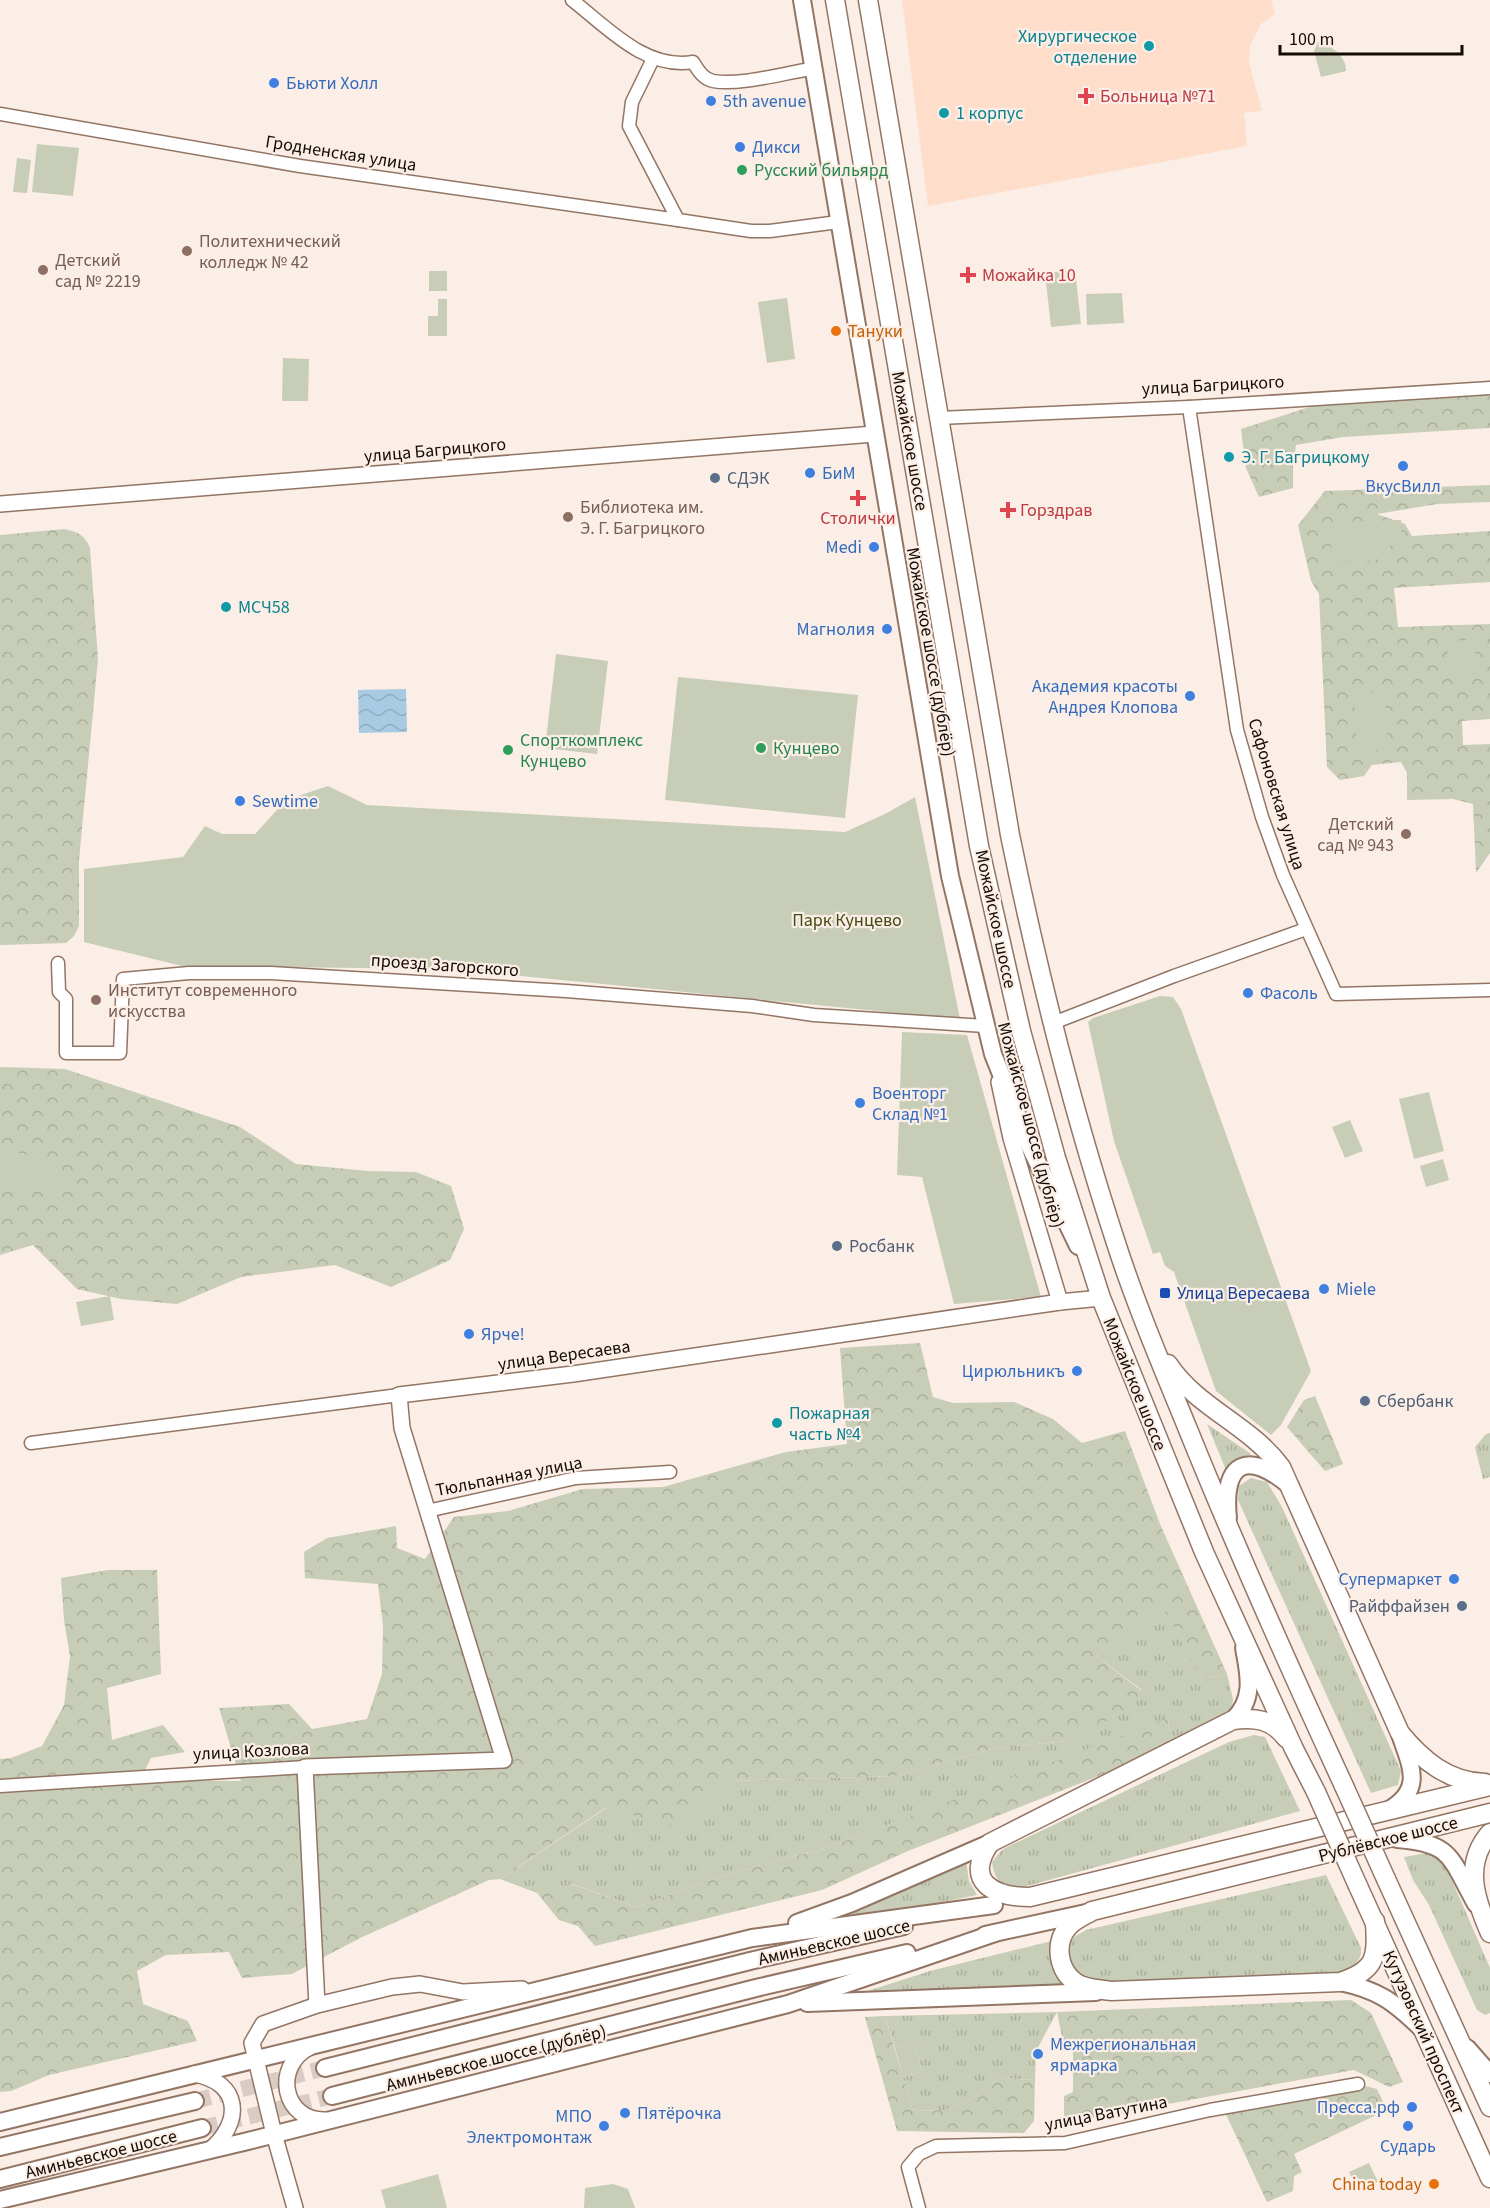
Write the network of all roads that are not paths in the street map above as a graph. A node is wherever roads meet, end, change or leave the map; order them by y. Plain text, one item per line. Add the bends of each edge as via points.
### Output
1 (572, 0) edge
2 (802, 0) edge
3 (827, 0) edge
4 (835, 0) edge
5 (868, 0) edge
6 (874, 0) edge
7 (653, 59) junction
8 (880, 68) junction
9 (811, 69) junction
10 (847, 71) junction
11 (0, 114) edge
12 (678, 220) junction
13 (838, 222) junction
14 (1490, 388) edge
15 (1189, 407) junction
16 (939, 418) junction
17 (874, 435) junction
18 (0, 504) edge
19 (1306, 929) junction
20 (57, 963) dead end
21 (1490, 990) edge
22 (1053, 1023) junction
23 (984, 1026) junction
24 (993, 1054) junction
25 (1092, 1273) junction
26 (1101, 1298) junction
27 (1060, 1302) junction
28 (1151, 1339) junction
29 (399, 1395) junction
30 (31, 1443) dead end
31 (670, 1472) dead end
32 (1290, 1486) junction
33 (427, 1511) junction
34 (1229, 1531) junction
35 (1242, 1635) junction
36 (1233, 1720) junction
37 (1400, 1733) junction
38 (1294, 1749) junction
39 (305, 1767) junction
40 (1490, 1785) edge
41 (0, 1786) edge
42 (1344, 1786) joint
43 (1384, 1812) junction
44 (1490, 1813) edge
45 (1344, 1822) joint
46 (1490, 1833) edge
47 (1393, 1838) junction
48 (990, 1843) junction
49 (1285, 1865) joint
50 (1358, 1886) joint
51 (1030, 1897) junction
52 (994, 1905) junction
53 (1092, 1911) junction
54 (1480, 1911) junction
55 (1375, 1921) junction
56 (995, 1933) junction
57 (1490, 1933) edge
58 (752, 1938) junction
59 (1340, 1982) junction
60 (543, 1988) junction
61 (1111, 1991) junction
62 (788, 2004) junction
63 (317, 2005) junction
64 (1425, 2031) junction
65 (1457, 2033) junction
66 (313, 2046) junction
67 (255, 2059) junction
68 (325, 2068) tunnel mouth
69 (194, 2074) junction
70 (1490, 2074) edge
71 (1358, 2084) dead end
72 (332, 2096) tunnel mouth
73 (195, 2101) tunnel mouth
74 (1490, 2107) edge
75 (331, 2120) junction
76 (0, 2122) edge
77 (202, 2128) tunnel mouth
78 (274, 2134) junction
79 (0, 2146) edge
80 (210, 2150) junction
81 (1490, 2178) edge
82 (0, 2180) edge
83 (0, 2200) edge
84 (295, 2208) edge
85 (920, 2208) edge

1 - 7 street
2 - 9 main road, Можайское шоссе (дублёр)
3 - 10 main road
4 - 10 main road, Можайское шоссе
5 - 8 main road, Можайское шоссе
6 - 8 main road
7 - 9 street via 671,64 693,62 711,81
7 - 12 street via 632,102 629,126
8 - 16 main road, Можайское шоссе
9 - 13 main road, Можайское шоссе (дублёр)
10 - 25 main road, Можайское шоссе via 979,846 1021,1031
11 - 12 street, Гродненская улица via 300,166
12 - 13 street, Гродненская улица via 734,230 770,231
13 - 17 main road, Можайское шоссе (дублёр)
14 - 15 street, улица Багрицкого
15 - 16 street, улица Багрицкого
15 - 19 street, Сафоновская улица via 1237,730 1260,808
16 - 22 main road, Можайское шоссе via 1010,835
17 - 18 street, улица Багрицкого
17 - 23 main road, Можайское шоссе (дублёр) via 950,876
19 - 21 street, Сафоновская улица via 1336,994
19 - 22 street
20 - 23 street, проезд Загорского via 59,992 66,999 66,1053 120,1053 123,979 189,973 271,973 459,983
22 - 28 main road, Можайское шоссе via 1086,1148
23 - 24 main road, Можайское шоссе (дублёр)
24 - 25 main road via 1030,1147
24 - 27 street, Можайское шоссе (дублёр) via 1011,1138
25 - 26 main road, Можайское шоссе
26 - 27 street, улица Вересаева
26 - 35 main road, Можайское шоссе via 1168,1468
27 - 29 street, улица Вересаева via 573,1374
28 - 32 main road via 1171,1370 1195,1396 1268,1450
28 - 34 main road, Можайское шоссе
29 - 30 street, улица Вересаева
29 - 33 street via 402,1428
31 - 33 street, Тюльпанная улица via 576,1478
32 - 34 main road via 1262,1466 1239,1469 1227,1488
32 - 37 main road
33 - 39 street, улица Козлова via 504,1760
34 - 42 main road, Можайское шоссе
35 - 36 main road via 1249,1689 1246,1703
35 - 38 main road, Можайское шоссе
36 - 38 main road via 1249,1717 1266,1721
36 - 48 main road
37 - 40 main road via 1437,1768 1466,1781
37 - 43 main road via 1411,1784 1408,1795
38 - 50 main road, Можайское шоссе, bridge
39 - 41 street, улица Козлова
39 - 63 street
40 - 43 main road, Рублёвское шоссе
42 - 65 main road, Кутузовский проспект, bridge
43 - 45 main road, Рублёвское шоссе
44 - 47 main road, Рублёвское шоссе
45 - 51 main road, Аминьевское шоссе
46 - 54 main road via 1474,1869 1474,1892
47 - 49 main road, Рублёвское шоссе
47 - 54 main road via 1439,1847 1448,1855
48 - 51 main road via 981,1856 984,1882 997,1894
48 - 58 main road via 852,1903
49 - 53 main road, Аминьевское шоссе
50 - 55 main road, Кутузовский проспект
51 - 52 main road, Аминьевское шоссе
52 - 58 main road
52 - 68 main road, Аминьевское шоссе via 750,1961
53 - 56 main road, Аминьевское шоссе
53 - 61 main road via 1062,1937 1061,1962 1065,1974 1076,1983
54 - 57 main road
55 - 59 main road via 1371,1965 1356,1977
55 - 64 main road, Кутузовский проспект
56 - 62 main road, Аминьевское шоссе (дублёр)
56 - 72 main road, Аминьевское шоссе via 756,1988
58 - 60 main road
59 - 61 main road
59 - 64 main road via 1383,1995
60 - 63 street via 463,1992 420,1984
60 - 66 main road
61 - 62 main road
62 - 75 main road, Аминьевское шоссе (дублёр)
63 - 67 street via 263,2024 252,2043
64 - 81 main road, Кутузовский проспект
65 - 70 main road
65 - 74 main road, Кутузовский проспект
66 - 67 main road
66 - 75 street via 299,2053 291,2064 288,2091 303,2114 316,2120
67 - 69 main road
67 - 78 street
69 - 76 main road
69 - 80 street via 216,2080 232,2103 229,2130
71 - 85 street, улица Ватутина via 1210,2110 1065,2143 936,2146 918,2154 908,2167
73 - 79 main road, Аминьевское шоссе
75 - 78 main road, Аминьевское шоссе (дублёр)
77 - 82 main road, Аминьевское шоссе
78 - 80 main road, Аминьевское шоссе (дублёр)
78 - 84 street
80 - 83 main road, Аминьевское шоссе (дублёр)

